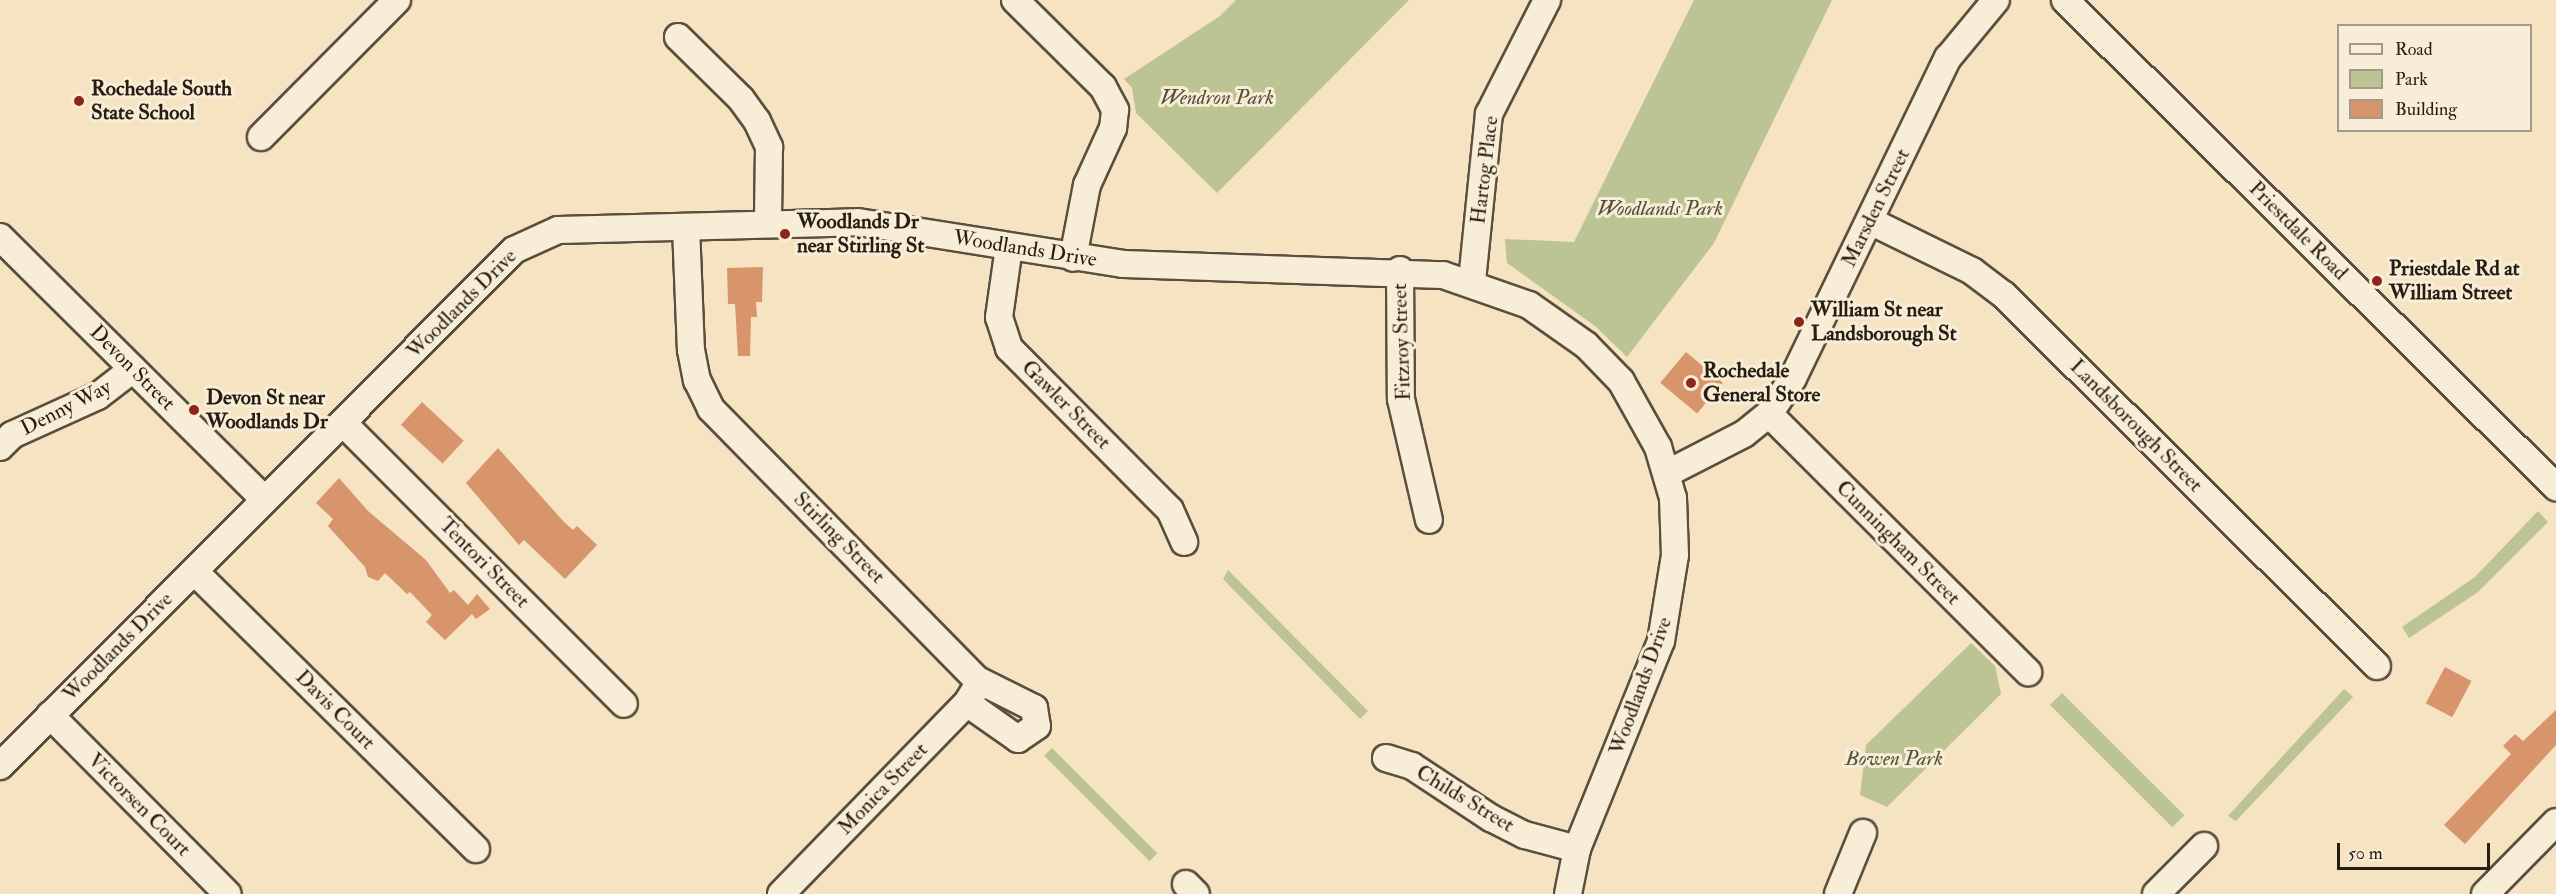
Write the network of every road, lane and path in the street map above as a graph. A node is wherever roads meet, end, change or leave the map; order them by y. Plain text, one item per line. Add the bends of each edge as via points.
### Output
1 (397, 0) edge
2 (1015, 0) edge
3 (1546, 0) edge
4 (1996, 0) edge
5 (2065, 0) edge
6 (678, 37) dead end
7 (261, 137) dead end
8 (1870, 221) junction
9 (768, 222) junction
10 (686, 227) junction
11 (0, 237) edge
12 (1009, 247) junction
13 (1073, 258) junction
14 (1400, 270) junction
15 (1472, 281) junction
16 (133, 369) junction
17 (1769, 414) junction
18 (343, 423) junction
19 (0, 447) edge
20 (1668, 473) junction
21 (2556, 487) edge
22 (265, 500) junction
23 (1429, 520) dead end
24 (1184, 542) dead end
25 (194, 571) junction
26 (2377, 666) dead end
27 (2028, 672) dead end
28 (972, 691) joint
29 (624, 704) dead end
30 (50, 716) junction
31 (1386, 758) dead end
32 (0, 766) edge
33 (2556, 822) edge
34 (1863, 833) dead end
35 (2204, 846) dead end
36 (476, 849) dead end
37 (1577, 849) junction
38 (790, 891) edge
39 (228, 894) edge
40 (1568, 894) edge
41 (1838, 894) edge
42 (2156, 894) edge
43 (2486, 894) edge

1 - 7 street
2 - 13 street via 1103,87 1115,110 1113,128 1087,185
3 - 15 street, Hartog Place via 1489,114
4 - 8 street, Marsden Street via 1948,58
5 - 21 street, Priestdale Road
6 - 9 street via 757,121 768,147
8 - 17 street, Marsden Street via 1793,378
8 - 26 street, Landsborough Street via 1972,271 2004,295
9 - 10 street, Woodlands Drive
9 - 12 street, Woodlands Drive via 858,222
10 - 18 street, Woodlands Drive via 558,230 535,237 514,250
10 - 28 street, Stirling Street via 691,350 697,380 711,409
11 - 16 street, Devon Street
12 - 13 street, Woodlands Drive
12 - 24 street, Gawler Street via 999,317 1010,348 1170,510
13 - 14 street, Woodlands Drive via 1123,264
14 - 15 street, Woodlands Drive
14 - 23 street, Fitzroy Street via 1401,399
15 - 20 street, Woodlands Drive via 1554,318 1586,345 1621,381 1646,420
16 - 19 street, Denny Way via 98,396 12,435
16 - 22 street, Devon Street
17 - 20 street, Marsden Street via 1744,434
17 - 27 street, Cunningham Street
18 - 22 street, Woodlands Drive
18 - 29 street, Tentori Street
20 - 37 street, Woodlands Drive via 1676,523 1669,612
22 - 25 street, Woodlands Drive
25 - 30 street, Woodlands Drive
25 - 36 street, Davis Court
28 - 38 street, Monica Street
30 - 32 street, Woodlands Drive
30 - 39 street, Victorsen Court
31 - 37 street, Childs Street via 1412,766 1508,826
33 - 43 street
34 - 41 street
35 - 42 street
37 - 40 street, Woodlands Drive

